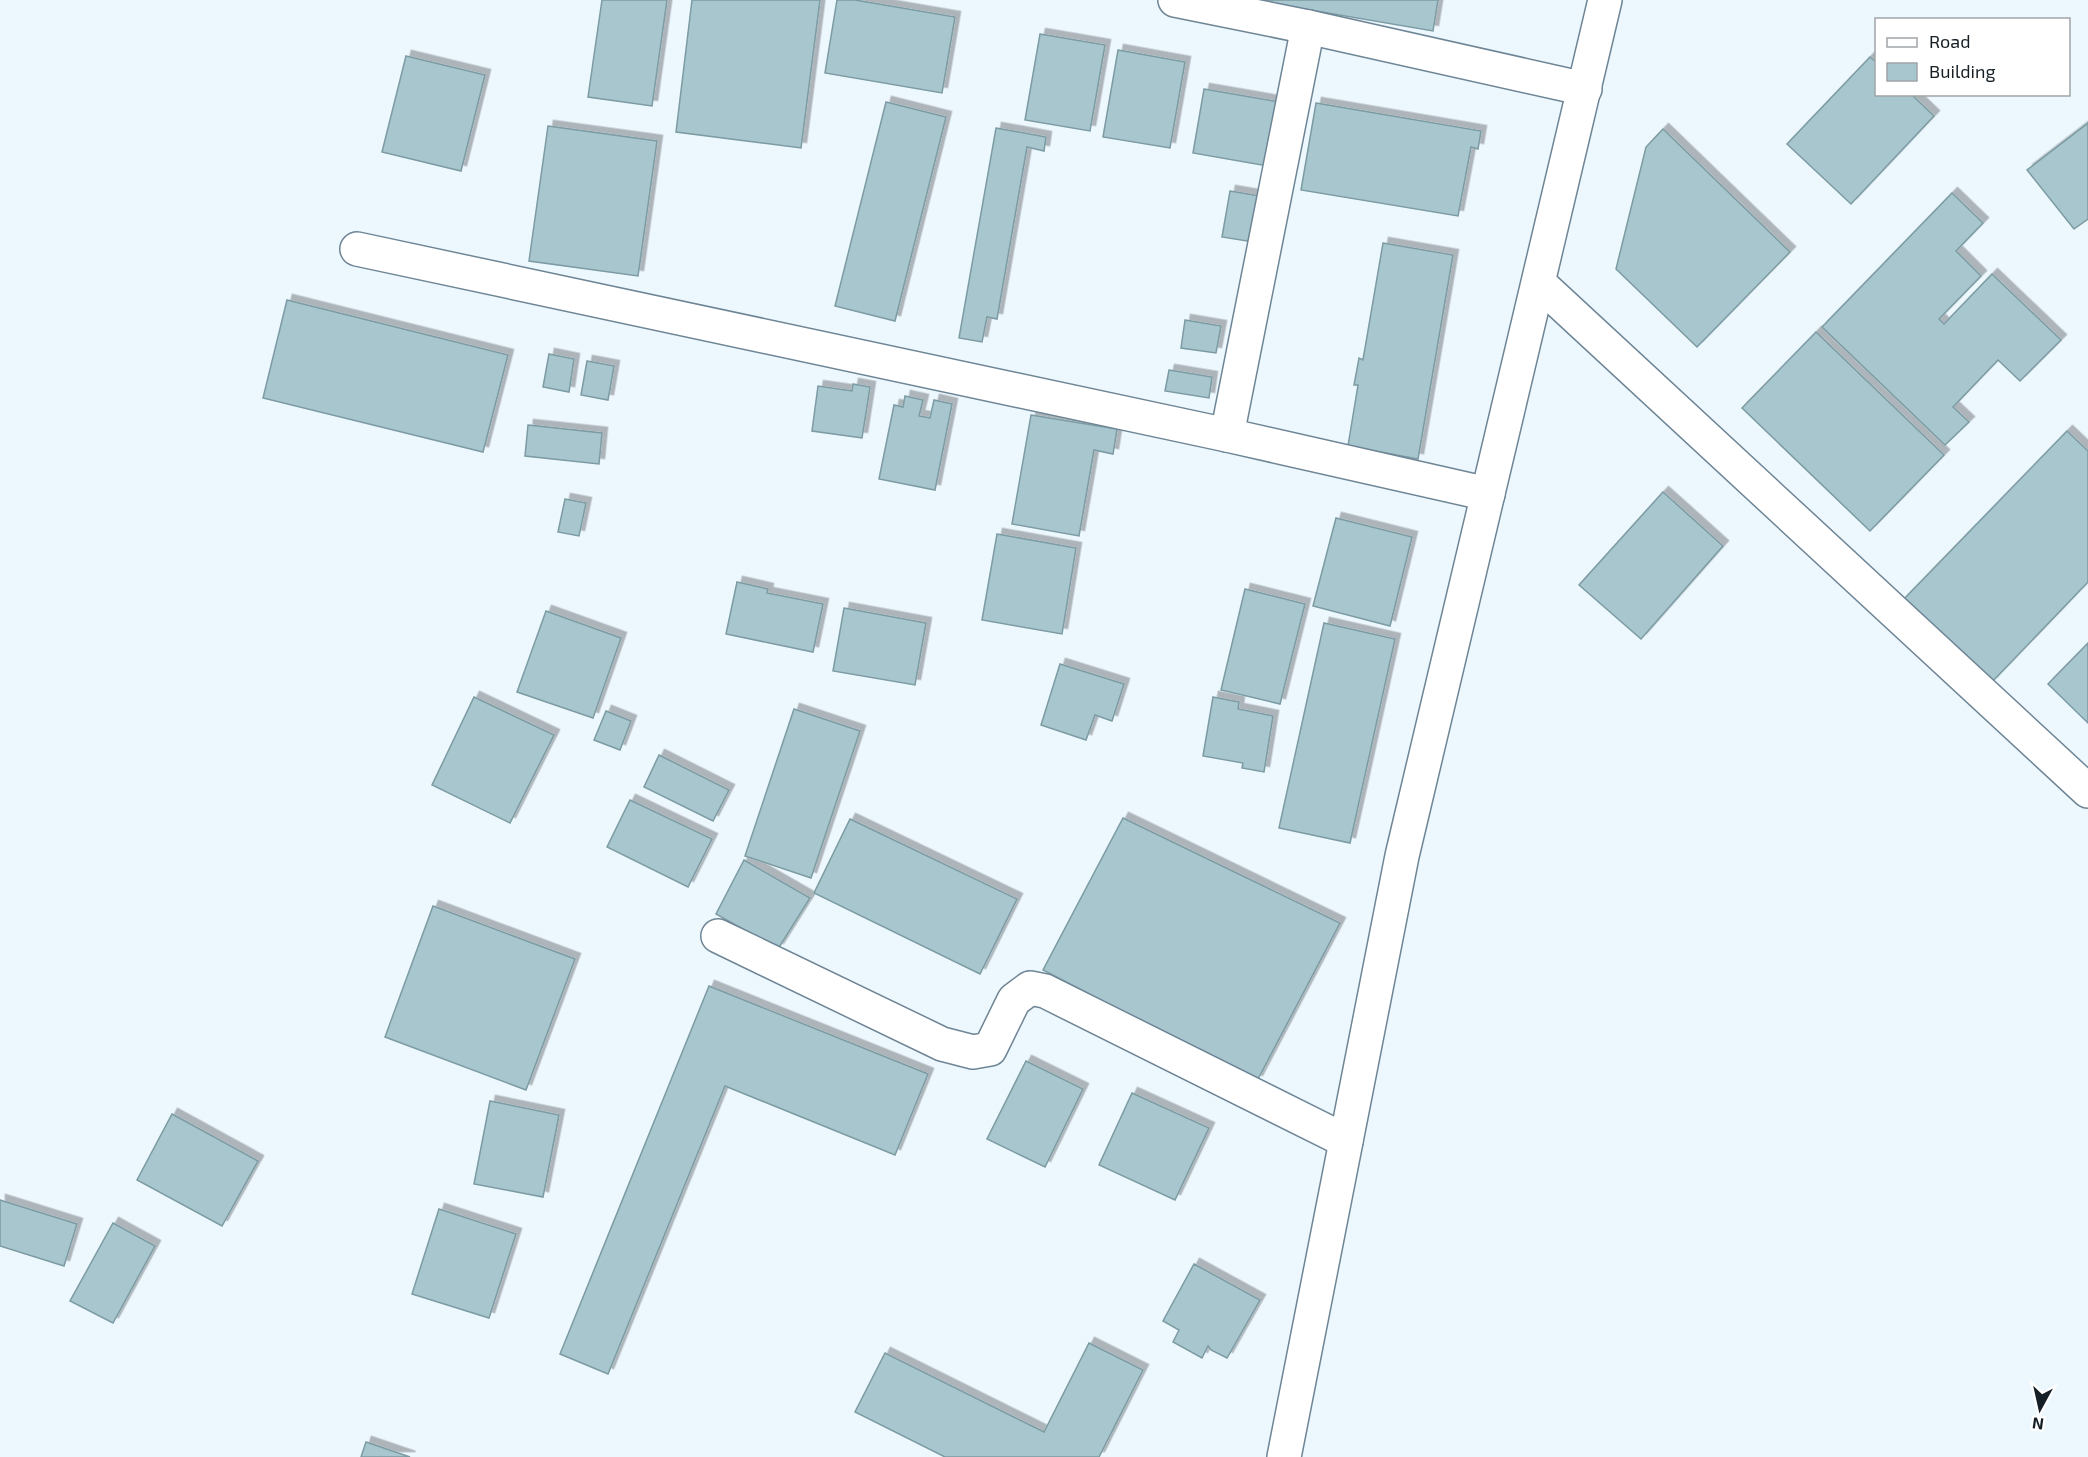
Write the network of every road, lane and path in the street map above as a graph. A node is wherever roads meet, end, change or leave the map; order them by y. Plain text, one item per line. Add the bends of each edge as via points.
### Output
1 (1175, 0) edge
2 (1605, 0) edge
3 (1308, 27) junction
4 (1586, 88) junction
5 (357, 249) dead end
6 (1539, 283) junction
7 (1227, 435) junction
8 (1488, 494) junction
9 (2088, 791) edge
10 (718, 936) dead end
11 (1346, 1141) junction
12 (1284, 1457) edge

1 - 3 street
2 - 4 street
3 - 4 street
3 - 7 street
4 - 6 street
5 - 7 street
6 - 8 street
6 - 9 street
7 - 8 street
8 - 11 street via 1402,856
10 - 11 street via 942,1044 973,1052 990,1049 1014,1000 1030,988 1045,991
11 - 12 street

